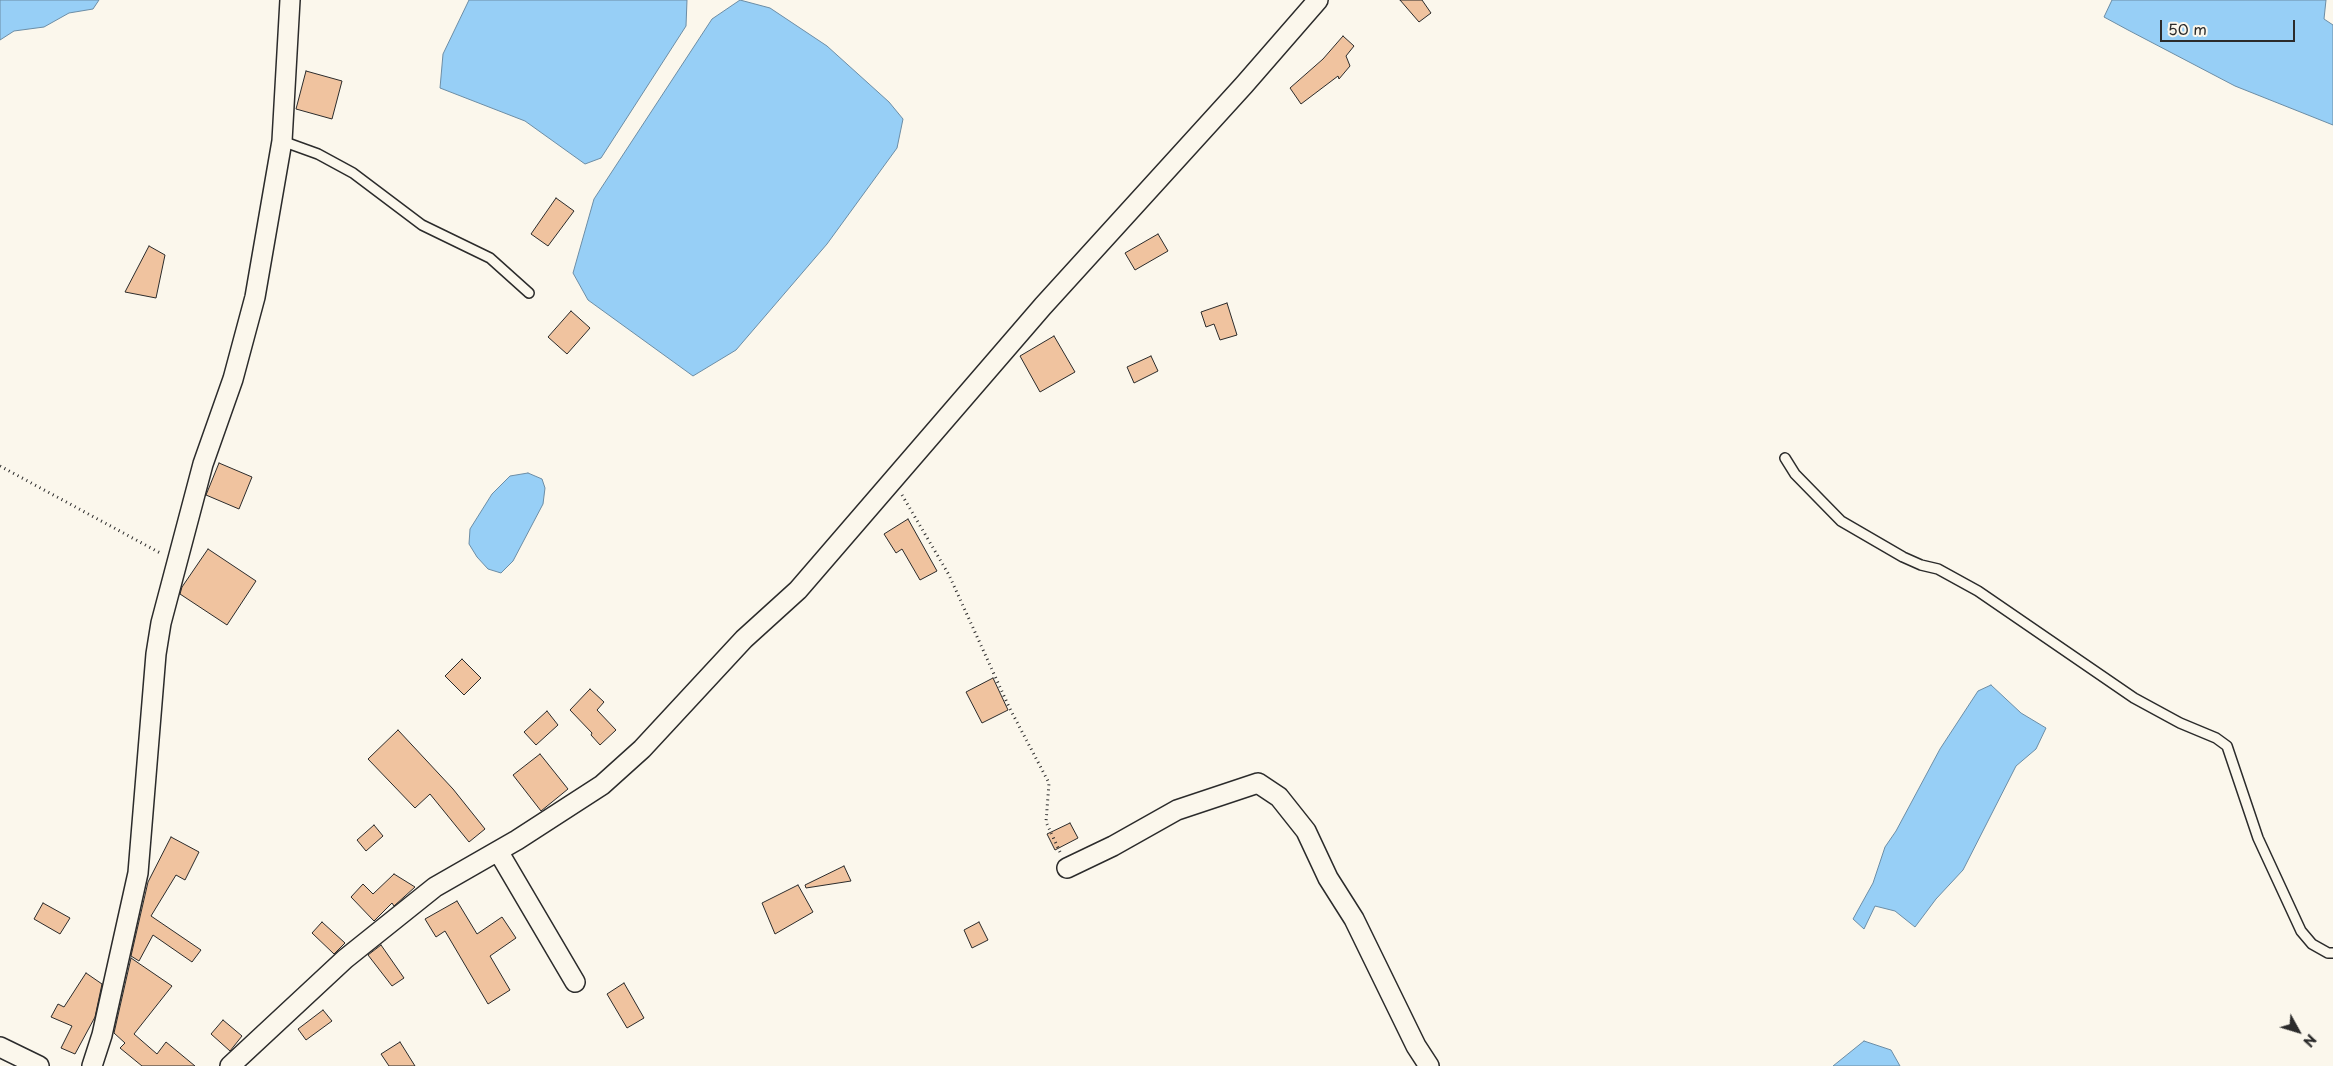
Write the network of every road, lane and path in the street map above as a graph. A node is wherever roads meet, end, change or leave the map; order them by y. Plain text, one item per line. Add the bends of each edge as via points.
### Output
1 (290, 0) edge
2 (1318, 0) edge
3 (282, 141) junction
4 (529, 292) dead end
5 (1785, 458) dead end
6 (0, 466) edge
7 (890, 483) junction
8 (178, 562) junction
9 (498, 851) junction
10 (1067, 868) joint
11 (2333, 953) edge
12 (575, 982) dead end
13 (0, 1047) edge
14 (39, 1066) edge
15 (92, 1066) edge
16 (230, 1066) edge
17 (1429, 1066) edge

1 - 3 street
2 - 7 street via 1043,306
3 - 4 lane via 318,154 353,173 422,224 490,258
3 - 8 street via 246,335 203,464
5 - 11 lane via 1795,474 1841,521 1903,557 1938,569 1978,591 2134,698 2227,746 2258,838 2301,931 2312,944
6 - 8 path
7 - 9 street via 798,590 744,639 642,748 602,785
7 - 10 path via 906,500 949,575 1009,707 1050,783 1046,822
8 - 15 street via 156,654 138,873 128,926
9 - 12 street
9 - 16 street via 435,887 345,959
10 - 17 street via 1177,810 1258,783 1279,796 1306,831
13 - 14 street

